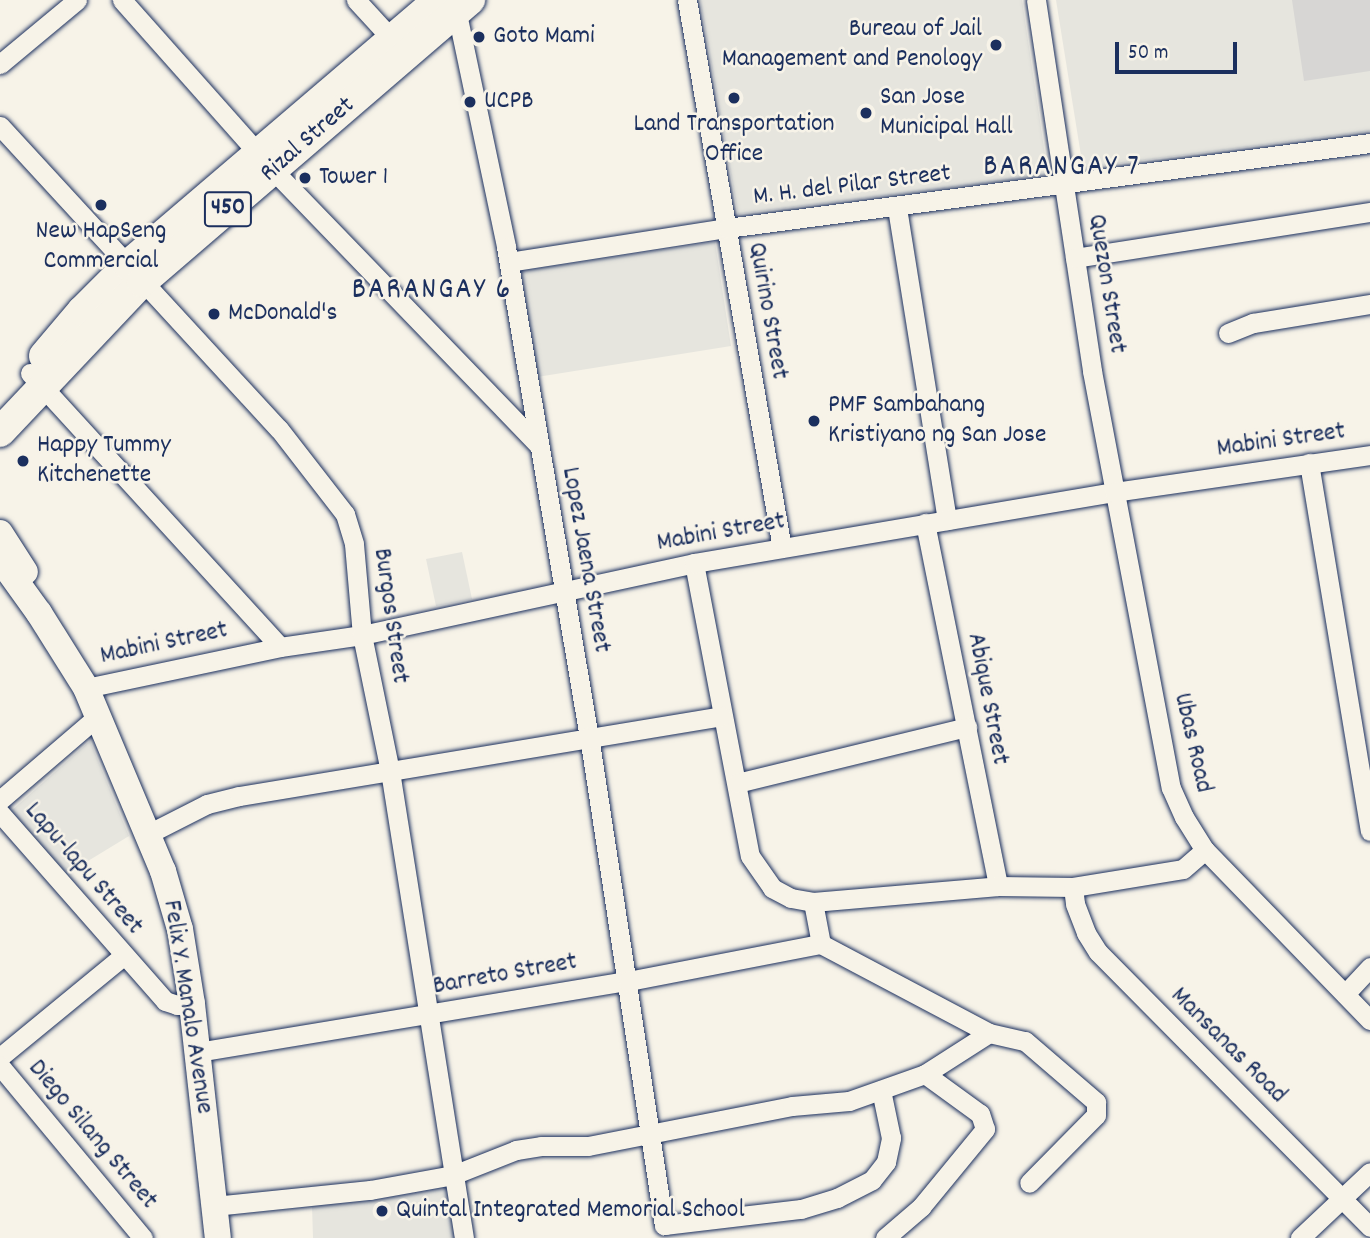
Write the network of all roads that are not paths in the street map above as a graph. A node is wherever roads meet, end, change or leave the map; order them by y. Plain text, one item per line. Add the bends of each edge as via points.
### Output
1 (77, 0) edge
2 (122, 0) edge
3 (356, 0) edge
4 (687, 0) edge
5 (1036, 0) edge
6 (455, 3) edge
7 (399, 48) junction
8 (0, 64) edge
9 (0, 126) edge
10 (1370, 144) edge
11 (265, 162) junction
12 (1063, 183) junction
13 (897, 208) junction
14 (1370, 212) edge
15 (727, 228) junction
16 (1075, 258) junction
17 (509, 262) junction
18 (135, 274) junction
19 (1370, 304) edge
20 (1228, 333) dead end
21 (36, 379) junction
22 (0, 402) edge
23 (0, 432) edge
24 (538, 444) junction
25 (1370, 455) edge
26 (1309, 463) junction
27 (1114, 492) junction
28 (947, 520) junction
29 (925, 523) junction
30 (0, 533) edge
31 (782, 548) junction
32 (0, 559) edge
33 (694, 564) junction
34 (565, 590) junction
35 (362, 635) junction
36 (280, 647) junction
37 (80, 678) junction
38 (99, 715) junction
39 (721, 716) junction
40 (967, 727) junction
41 (590, 736) junction
42 (390, 771) junction
43 (737, 783) junction
44 (0, 800) edge
45 (0, 813) edge
46 (1370, 831) edge
47 (150, 832) junction
48 (1205, 850) junction
49 (998, 886) junction
50 (1073, 887) junction
51 (813, 902) junction
52 (821, 944) junction
53 (123, 956) junction
54 (1370, 967) edge
55 (628, 981) junction
56 (1345, 994) junction
57 (192, 1004) junction
58 (430, 1014) junction
59 (1370, 1020) edge
60 (989, 1033) junction
61 (197, 1052) junction
62 (0, 1057) edge
63 (0, 1066) edge
64 (925, 1074) junction
65 (881, 1090) junction
66 (650, 1132) junction
67 (1370, 1172) edge
68 (453, 1175) junction
69 (1029, 1184) dead end
70 (1341, 1197) junction
71 (214, 1206) junction
72 (1370, 1227) edge
73 (143, 1238) edge
74 (218, 1238) edge
75 (464, 1238) edge
76 (885, 1238) edge
77 (1300, 1238) edge

1 - 8 street
2 - 11 street
3 - 7 street
4 - 15 street, Quirino Street
5 - 12 street, Quezon Street
6 - 7 main road, Rizal Street / 450
6 - 17 street, Lopez Jaena Street
7 - 11 main road, Rizal Street / 450
9 - 18 street, Burgos Street
10 - 12 street, M. H. del Pilar Street
11 - 18 main road, Rizal Street / 450
11 - 24 street
12 - 13 street, M. H. del Pilar Street
12 - 16 street, Quezon Street
13 - 15 street, M. H. del Pilar Street
13 - 28 street
14 - 16 street
15 - 17 street, M. H. del Pilar Street
15 - 31 street, Quirino Street
16 - 27 street, Quezon Street
17 - 24 street, Lopez Jaena Street
18 - 21 main road, Rizal Street / 450 via 82,311
18 - 35 street, Burgos Street via 279,429 337,500 354,544
19 - 20 street via 1253,323
21 - 22 main road, Rizal Street / 450
21 - 23 main road, Rizal Street / 450
21 - 36 street
24 - 34 street, Lopez Jaena Street
25 - 26 street, Mabini Street
26 - 27 street, Mabini Street
26 - 46 street
27 - 28 street, Mabini Street
27 - 48 street, Ubas Road via 1171,788
28 - 29 street, Mabini Street
29 - 31 street, Mabini Street
29 - 40 street, Abique Street
30 - 37 main road, Felix Y. Manalo Avenue via 71,645
31 - 33 street, Mabini Street
32 - 37 main road, Felix Y. Manalo Avenue
33 - 34 street, Mabini Street
33 - 39 street
34 - 35 street, Mabini Street
34 - 41 street, Lopez Jaena Street
35 - 36 street, Mabini Street
35 - 42 street, Burgos Street
36 - 37 street, Mabini Street
37 - 38 main road, Felix Y. Manalo Avenue
38 - 44 street
38 - 47 main road, Felix Y. Manalo Avenue
39 - 41 street
39 - 43 street
40 - 43 street
40 - 49 street, Abique Street
41 - 42 street
41 - 55 street, Lopez Jaena Street
42 - 47 street via 207,804
42 - 58 street, Burgos Street
43 - 51 street via 751,856 760,874 772,888
45 - 53 street, Lapu-lapu Street
47 - 57 main road, Felix Y. Manalo Avenue via 180,929
48 - 50 street via 1183,869
48 - 56 street, Ubas Road
49 - 50 street
49 - 51 street
50 - 70 street, Mansanas Road via 1082,923 1098,952
51 - 52 street
52 - 55 street, Barreto Street
52 - 60 street
53 - 57 street, Lapu-lapu Street via 165,1001
53 - 62 street
54 - 56 street
55 - 58 street, Barreto Street
55 - 66 street, Lopez Jaena Street
56 - 59 street, Ubas Road
57 - 61 main road, Felix Y. Manalo Avenue
58 - 61 street, Barreto Street
58 - 68 street, Burgos Street
60 - 64 street
60 - 69 street via 1025,1041 1096,1102 1096,1115
61 - 71 main road, Felix Y. Manalo Avenue
63 - 73 street, Diego Silang Street
64 - 65 street
64 - 76 street via 980,1114 985,1129 921,1207
65 - 66 street via 849,1101 793,1106
65 - 66 street, Lopez Jaena Street via 891,1138 886,1162 872,1180 801,1209 664,1224
66 - 68 street via 588,1146 516,1150
67 - 70 street
68 - 71 street via 370,1190
68 - 75 street, Burgos Street
70 - 72 street, Mansanas Road
70 - 77 street
71 - 74 main road, Felix Y. Manalo Avenue

